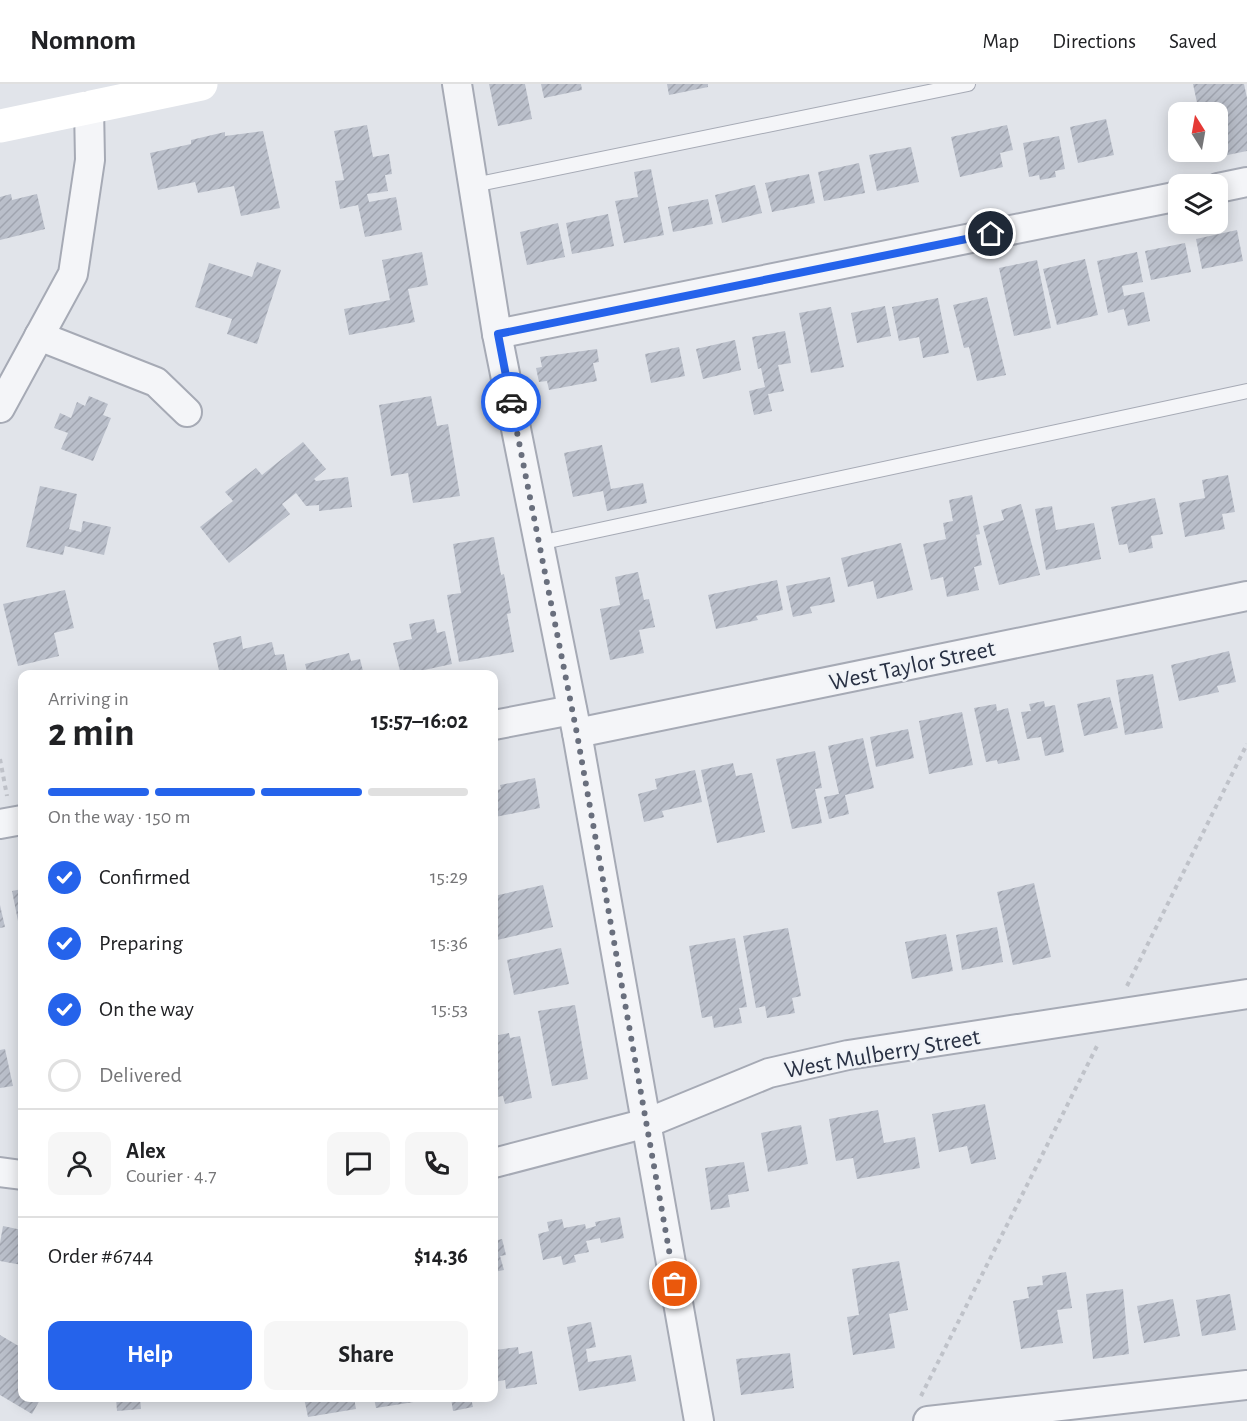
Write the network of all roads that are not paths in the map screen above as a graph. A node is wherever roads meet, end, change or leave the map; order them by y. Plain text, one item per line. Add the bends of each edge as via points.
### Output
1 (201, 84) edge
2 (457, 84) edge
3 (968, 84) edge
4 (89, 107) junction
5 (0, 126) edge
6 (1247, 182) edge
7 (474, 185) junction
8 (1228, 186) edge
9 (1168, 198) edge
10 (498, 334) junction
11 (39, 336) junction
12 (1247, 392) edge
13 (0, 408) edge
14 (187, 412) dead end
15 (539, 543) junction
16 (1247, 596) edge
17 (574, 722) junction
18 (498, 725) edge
19 (1247, 994) edge
20 (647, 1124) junction
21 (498, 1161) edge
22 (0, 1172) edge
23 (18, 1174) edge
24 (1247, 1385) edge
25 (923, 1412) edge
26 (699, 1421) edge

1 - 4 street
2 - 7 street
3 - 7 lane
4 - 5 street
4 - 11 street via 90,160 73,274
6 - 8 street
7 - 10 street
9 - 10 street
10 - 15 street
11 - 13 street
11 - 14 street via 156,382
12 - 15 lane
15 - 17 street
16 - 17 street, West Taylor Street
17 - 18 street, West Taylor Street
17 - 20 street
19 - 20 street, West Mulberry Street via 848,1054 769,1074
20 - 21 street, West Mulberry Street
20 - 26 street
22 - 23 street
24 - 25 street

